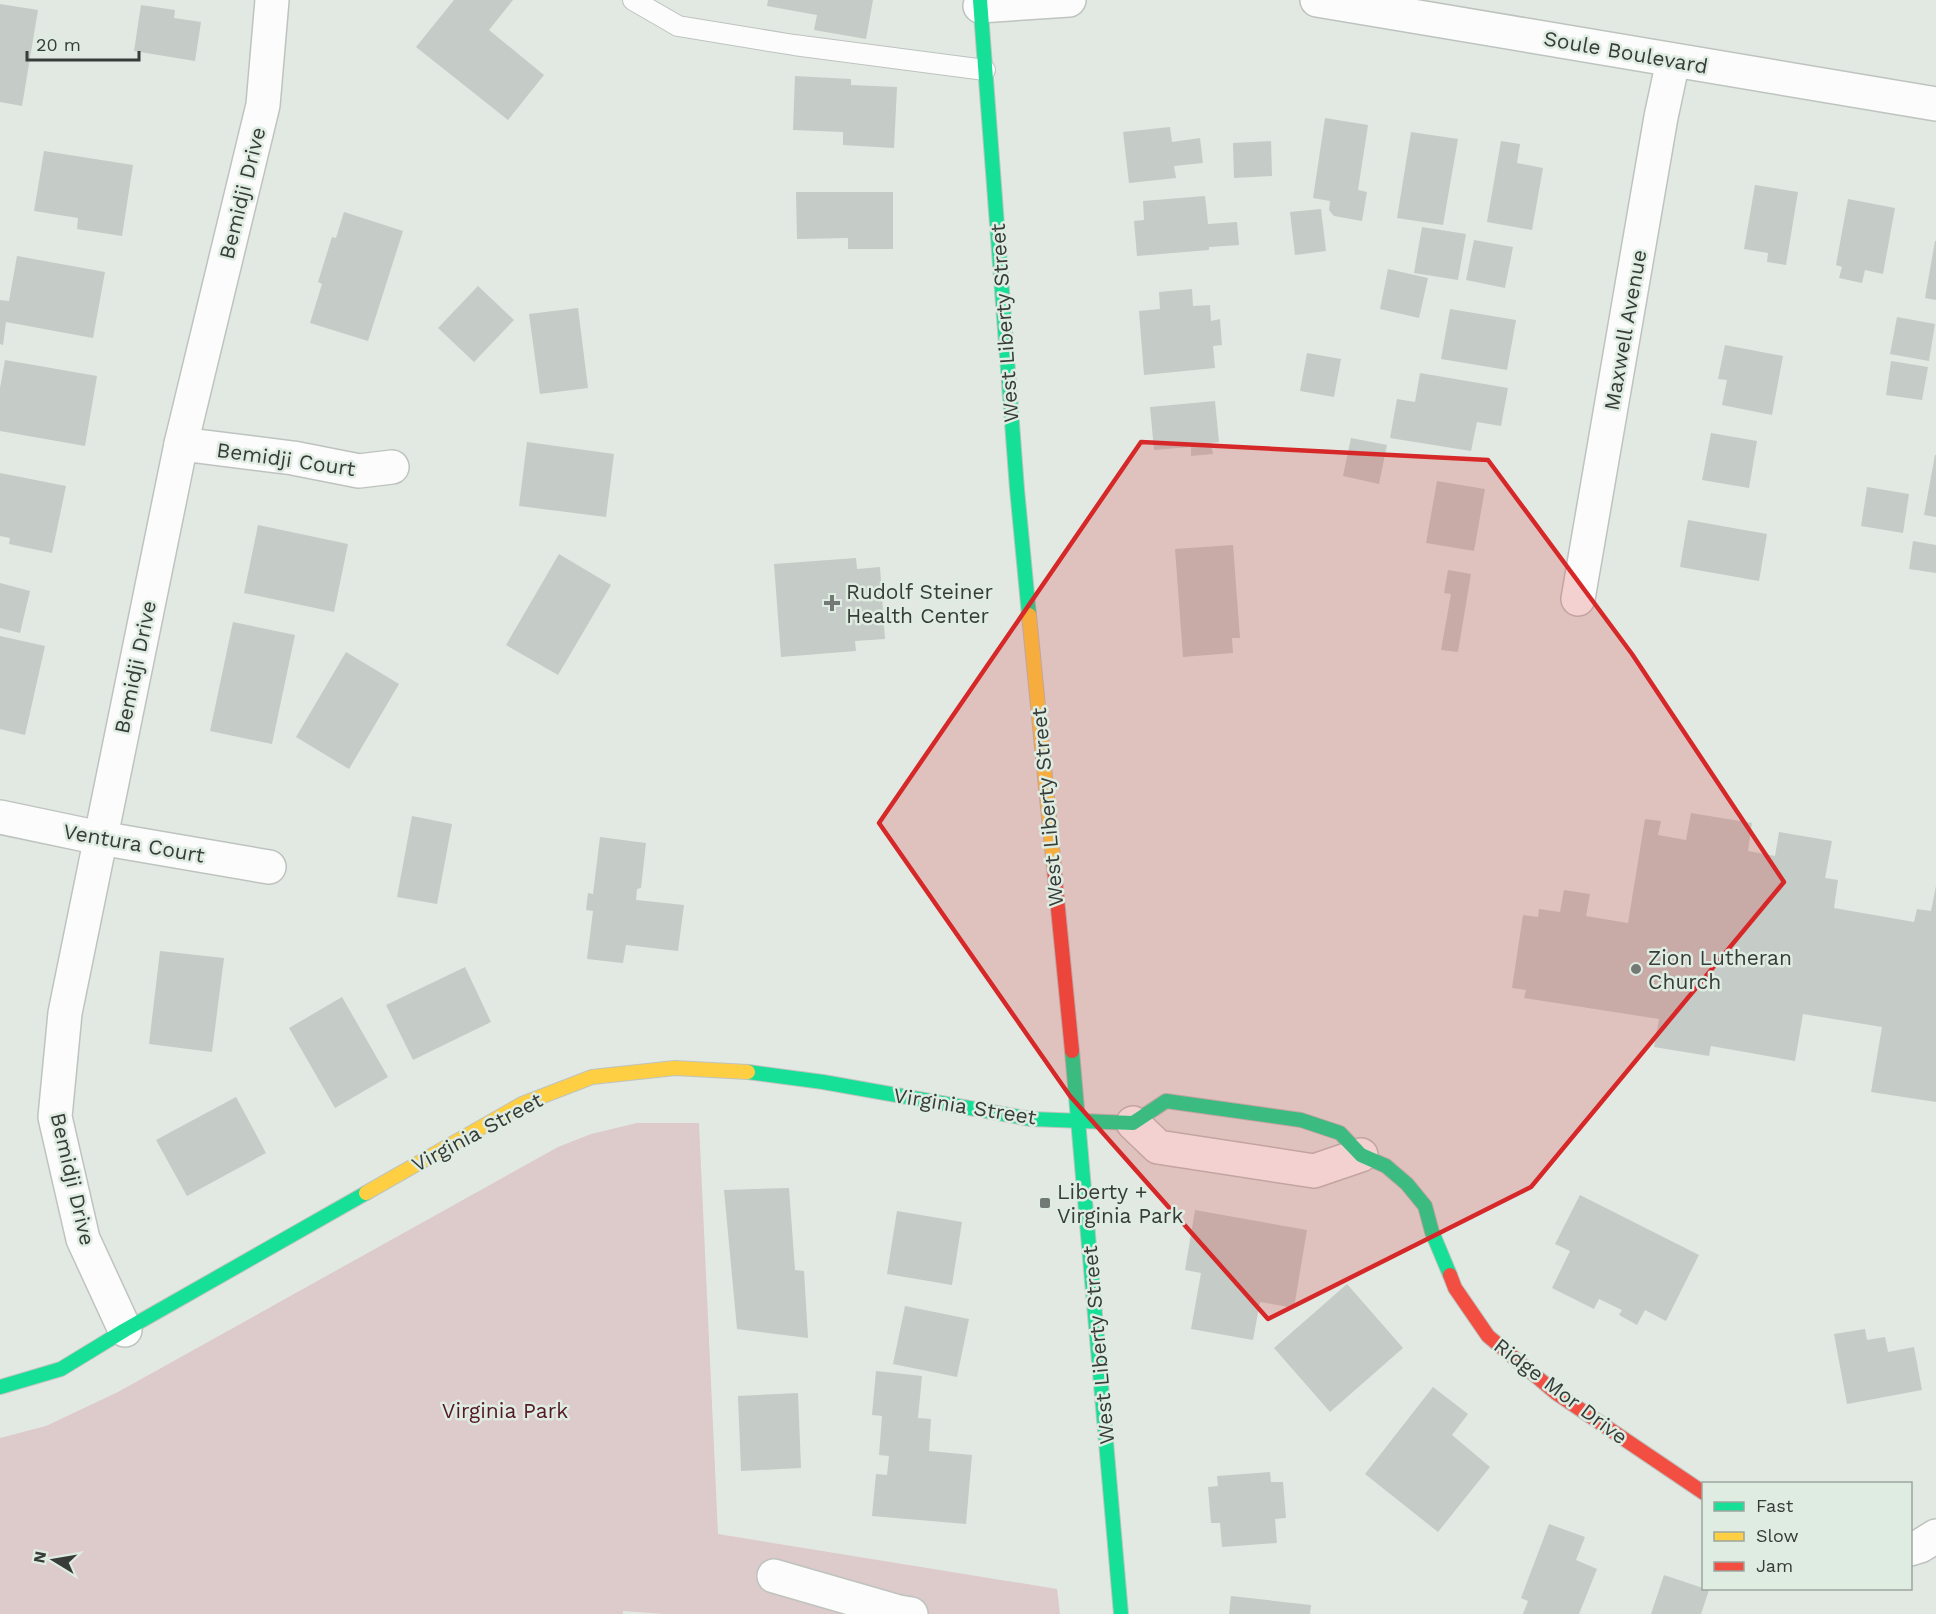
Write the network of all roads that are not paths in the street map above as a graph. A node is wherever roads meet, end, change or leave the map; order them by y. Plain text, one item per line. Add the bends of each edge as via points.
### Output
1 (272, 0) edge
2 (633, 0) edge
3 (1069, 0) edge
4 (1317, 0) edge
5 (980, 3) edge
6 (1673, 61) junction
7 (985, 70) junction
8 (1936, 104) edge
9 (181, 444) junction
10 (392, 468) dead end
11 (1578, 599) dead end
12 (0, 817) edge
13 (100, 837) junction
14 (269, 867) dead end
15 (1079, 1121) junction
16 (1133, 1123) junction
17 (1362, 1155) junction
18 (125, 1330) junction
19 (0, 1387) edge
20 (1702, 1492) edge
21 (1936, 1536) edge
22 (1912, 1549) edge
23 (774, 1576) dead end
24 (911, 1614) edge
25 (1121, 1614) edge

1 - 9 street, Bemidji Drive via 264,105
2 - 7 lane via 678,26
3 - 5 street
4 - 6 street, Soule Boulevard
5 - 7 street, West Liberty Street
6 - 8 street, Soule Boulevard
6 - 11 street, Maxwell Avenue
7 - 15 street, West Liberty Street via 1017,489
9 - 10 street, Bemidji Court via 359,471
9 - 13 street, Bemidji Drive
12 - 13 street, Ventura Court
13 - 14 street, Ventura Court
13 - 18 street, Bemidji Drive via 65,1013 55,1117 83,1239
15 - 16 street
15 - 18 street, Virginia Street via 1030,1119 757,1073 675,1068 592,1077 522,1104
15 - 25 street, West Liberty Street
16 - 17 street via 1158,1147 1314,1171
16 - 17 street, Ridge Mor Drive via 1166,1101 1256,1113 1301,1120 1340,1133
17 - 20 street, Ridge Mor Drive via 1386,1166 1425,1206 1455,1288 1488,1336 1556,1393
18 - 19 street, Virginia Street via 61,1369
21 - 22 street
23 - 24 street

